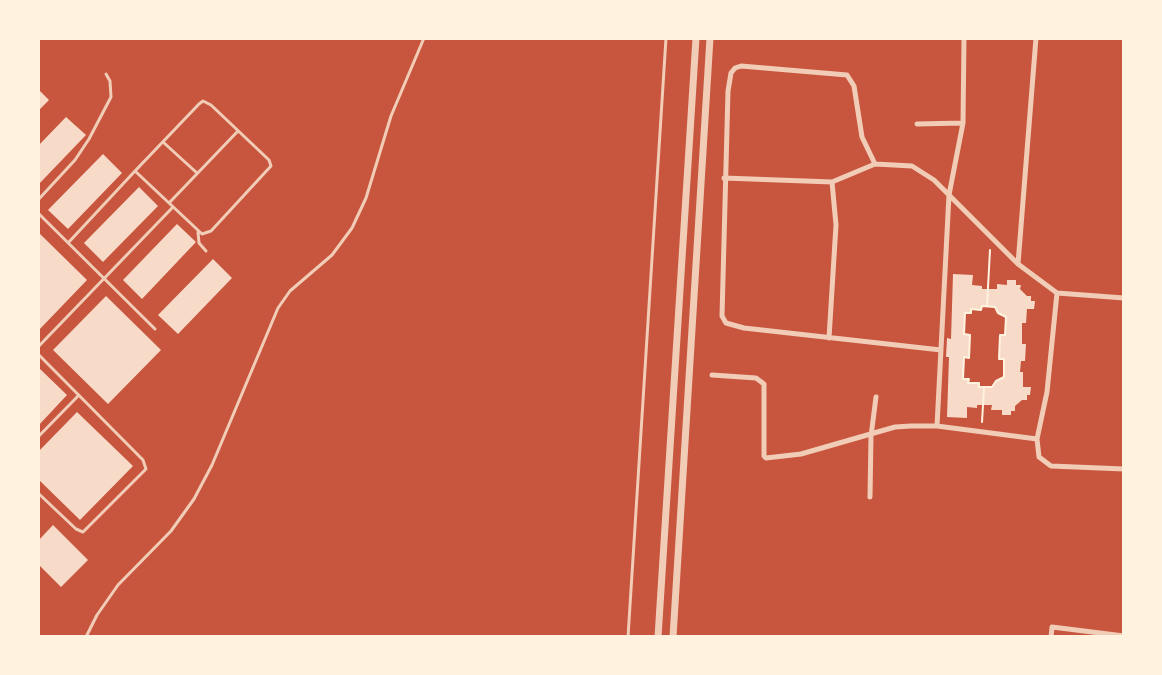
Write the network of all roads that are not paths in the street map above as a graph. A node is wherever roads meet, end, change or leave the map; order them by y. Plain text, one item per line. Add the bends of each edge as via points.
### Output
1 (424, 38) edge
2 (666, 38) edge
3 (696, 38) edge
4 (710, 38) edge
5 (964, 38) edge
6 (1036, 38) edge
7 (106, 74) dead end
8 (963, 123) junction
9 (917, 124) dead end
10 (238, 131) junction
11 (163, 142) junction
12 (875, 164) junction
13 (135, 171) junction
14 (197, 173) junction
15 (724, 178) junction
16 (832, 182) junction
17 (949, 195) junction
18 (38, 200) edge
19 (168, 203) junction
20 (173, 207) junction
21 (38, 213) edge
22 (198, 232) junction
23 (68, 243) junction
24 (206, 251) dead end
25 (1018, 264) junction
26 (104, 278) junction
27 (1057, 293) junction
28 (1124, 298) edge
29 (155, 329) dead end
30 (829, 338) junction
31 (38, 347) edge
32 (941, 350) junction
33 (38, 354) edge
34 (712, 375) dead end
35 (79, 395) junction
36 (876, 397) dead end
37 (937, 426) junction
38 (871, 436) junction
39 (38, 437) edge
40 (1037, 439) junction
41 (1124, 469) edge
42 (38, 493) edge
43 (870, 497) dead end
44 (1082, 634) edge
45 (1124, 636) edge
46 (86, 637) edge
47 (628, 637) edge
48 (658, 637) edge
49 (673, 637) edge
50 (1051, 637) edge

1 - 46 lane via 352,228 278,308 194,499 118,585
2 - 47 lane
3 - 48 street
4 - 49 street
5 - 8 street
6 - 25 street
7 - 18 lane via 111,97 89,139
8 - 9 street
8 - 17 street
10 - 11 lane via 203,101
10 - 14 lane
10 - 22 lane via 269,160 270,169 211,231
11 - 13 lane
11 - 14 lane
12 - 15 street via 862,137 854,86 847,75 741,66 731,73 728,91
12 - 16 street
12 - 17 street via 912,166
13 - 19 lane
13 - 23 lane
14 - 19 lane
15 - 16 street
15 - 30 street via 726,323
16 - 30 street via 836,225
17 - 25 street
17 - 32 street
19 - 20 lane
20 - 22 lane
20 - 26 lane
21 - 23 lane
22 - 24 lane
23 - 26 lane
25 - 27 street
26 - 29 lane
26 - 31 lane
27 - 28 street
27 - 40 street
30 - 32 street
32 - 37 street
33 - 35 lane
34 - 38 street via 756,378 764,384 766,458
35 - 39 lane
35 - 42 lane via 146,469 83,532
36 - 38 street
37 - 38 street via 895,427
37 - 40 street
38 - 43 street
40 - 41 street via 1039,457 1051,466
44 - 45 street
44 - 50 street via 1052,627

